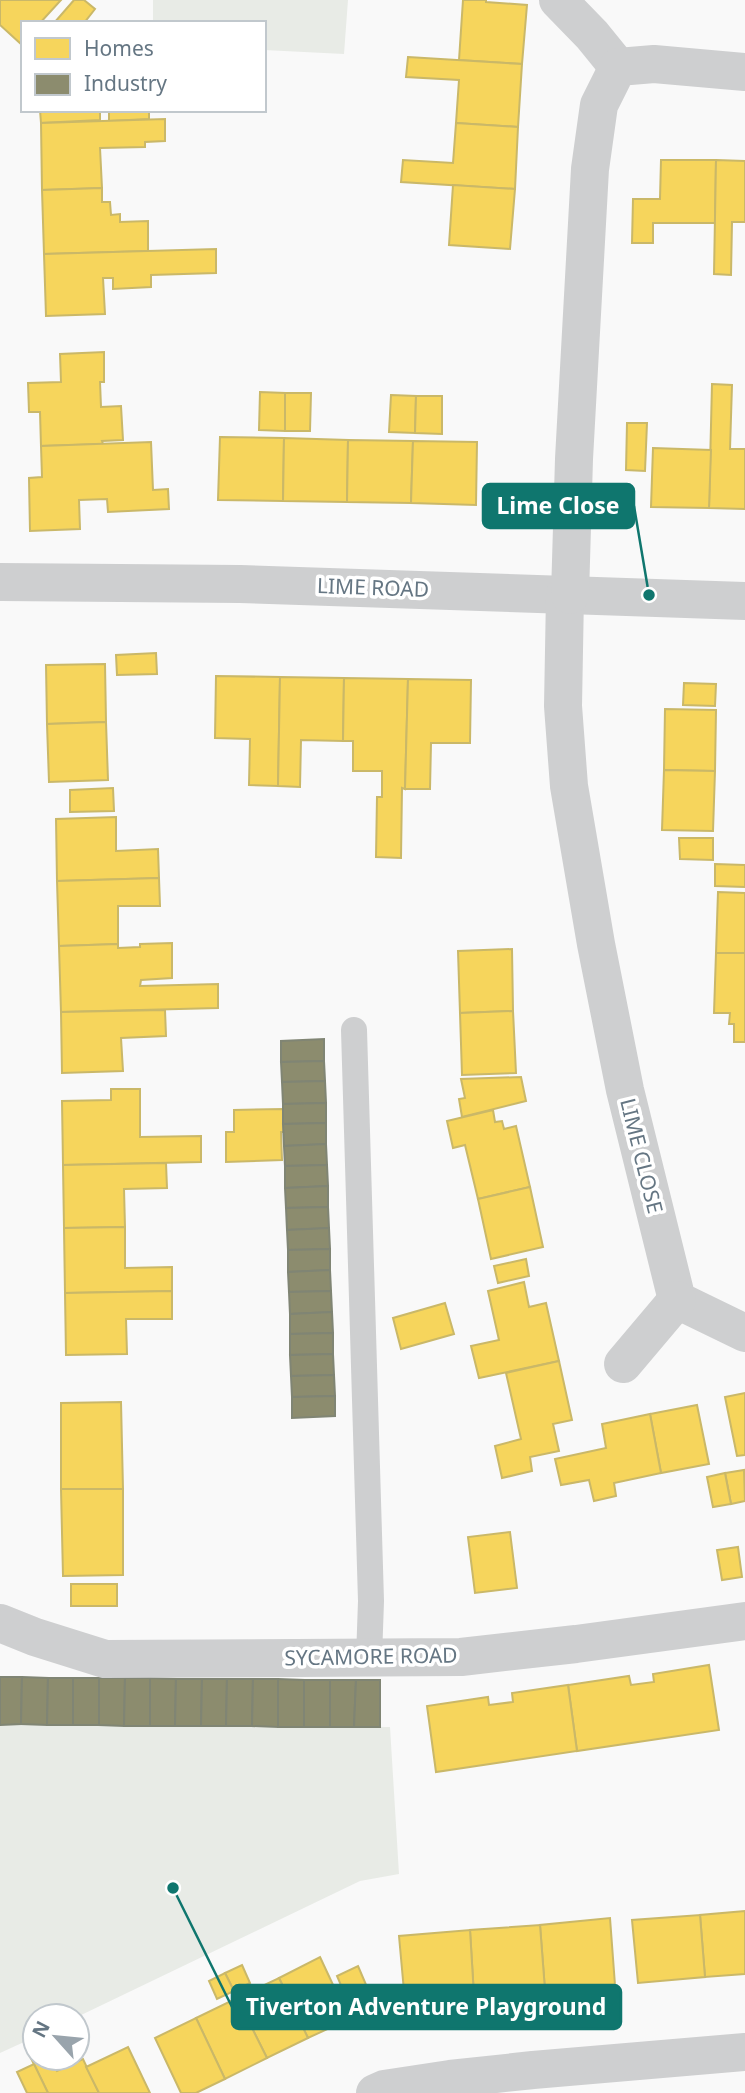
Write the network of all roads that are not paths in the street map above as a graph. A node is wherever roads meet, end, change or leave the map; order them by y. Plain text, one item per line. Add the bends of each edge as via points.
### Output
1 (558, 0) edge
2 (618, 67) junction
3 (745, 72) edge
4 (0, 582) edge
5 (567, 594) junction
6 (745, 601) edge
7 (354, 1030) dead end
8 (677, 1300) junction
9 (745, 1333) edge
10 (623, 1364) dead end
11 (745, 1621) edge
12 (0, 1623) edge
13 (369, 1658) junction
14 (745, 2052) edge
15 (375, 2093) edge

1 - 2 street
2 - 3 street via 654,64
2 - 5 street, LIME CLOSE via 598,105 590,169
4 - 5 street, LIME ROAD
5 - 6 street, LIME ROAD
5 - 8 street, LIME CLOSE via 563,706 569,786 625,1090
7 - 13 lane
8 - 9 street
8 - 10 street
11 - 13 street, SYCAMORE ROAD via 461,1657
12 - 13 street, SYCAMORE ROAD via 106,1659
14 - 15 street via 450,2079

